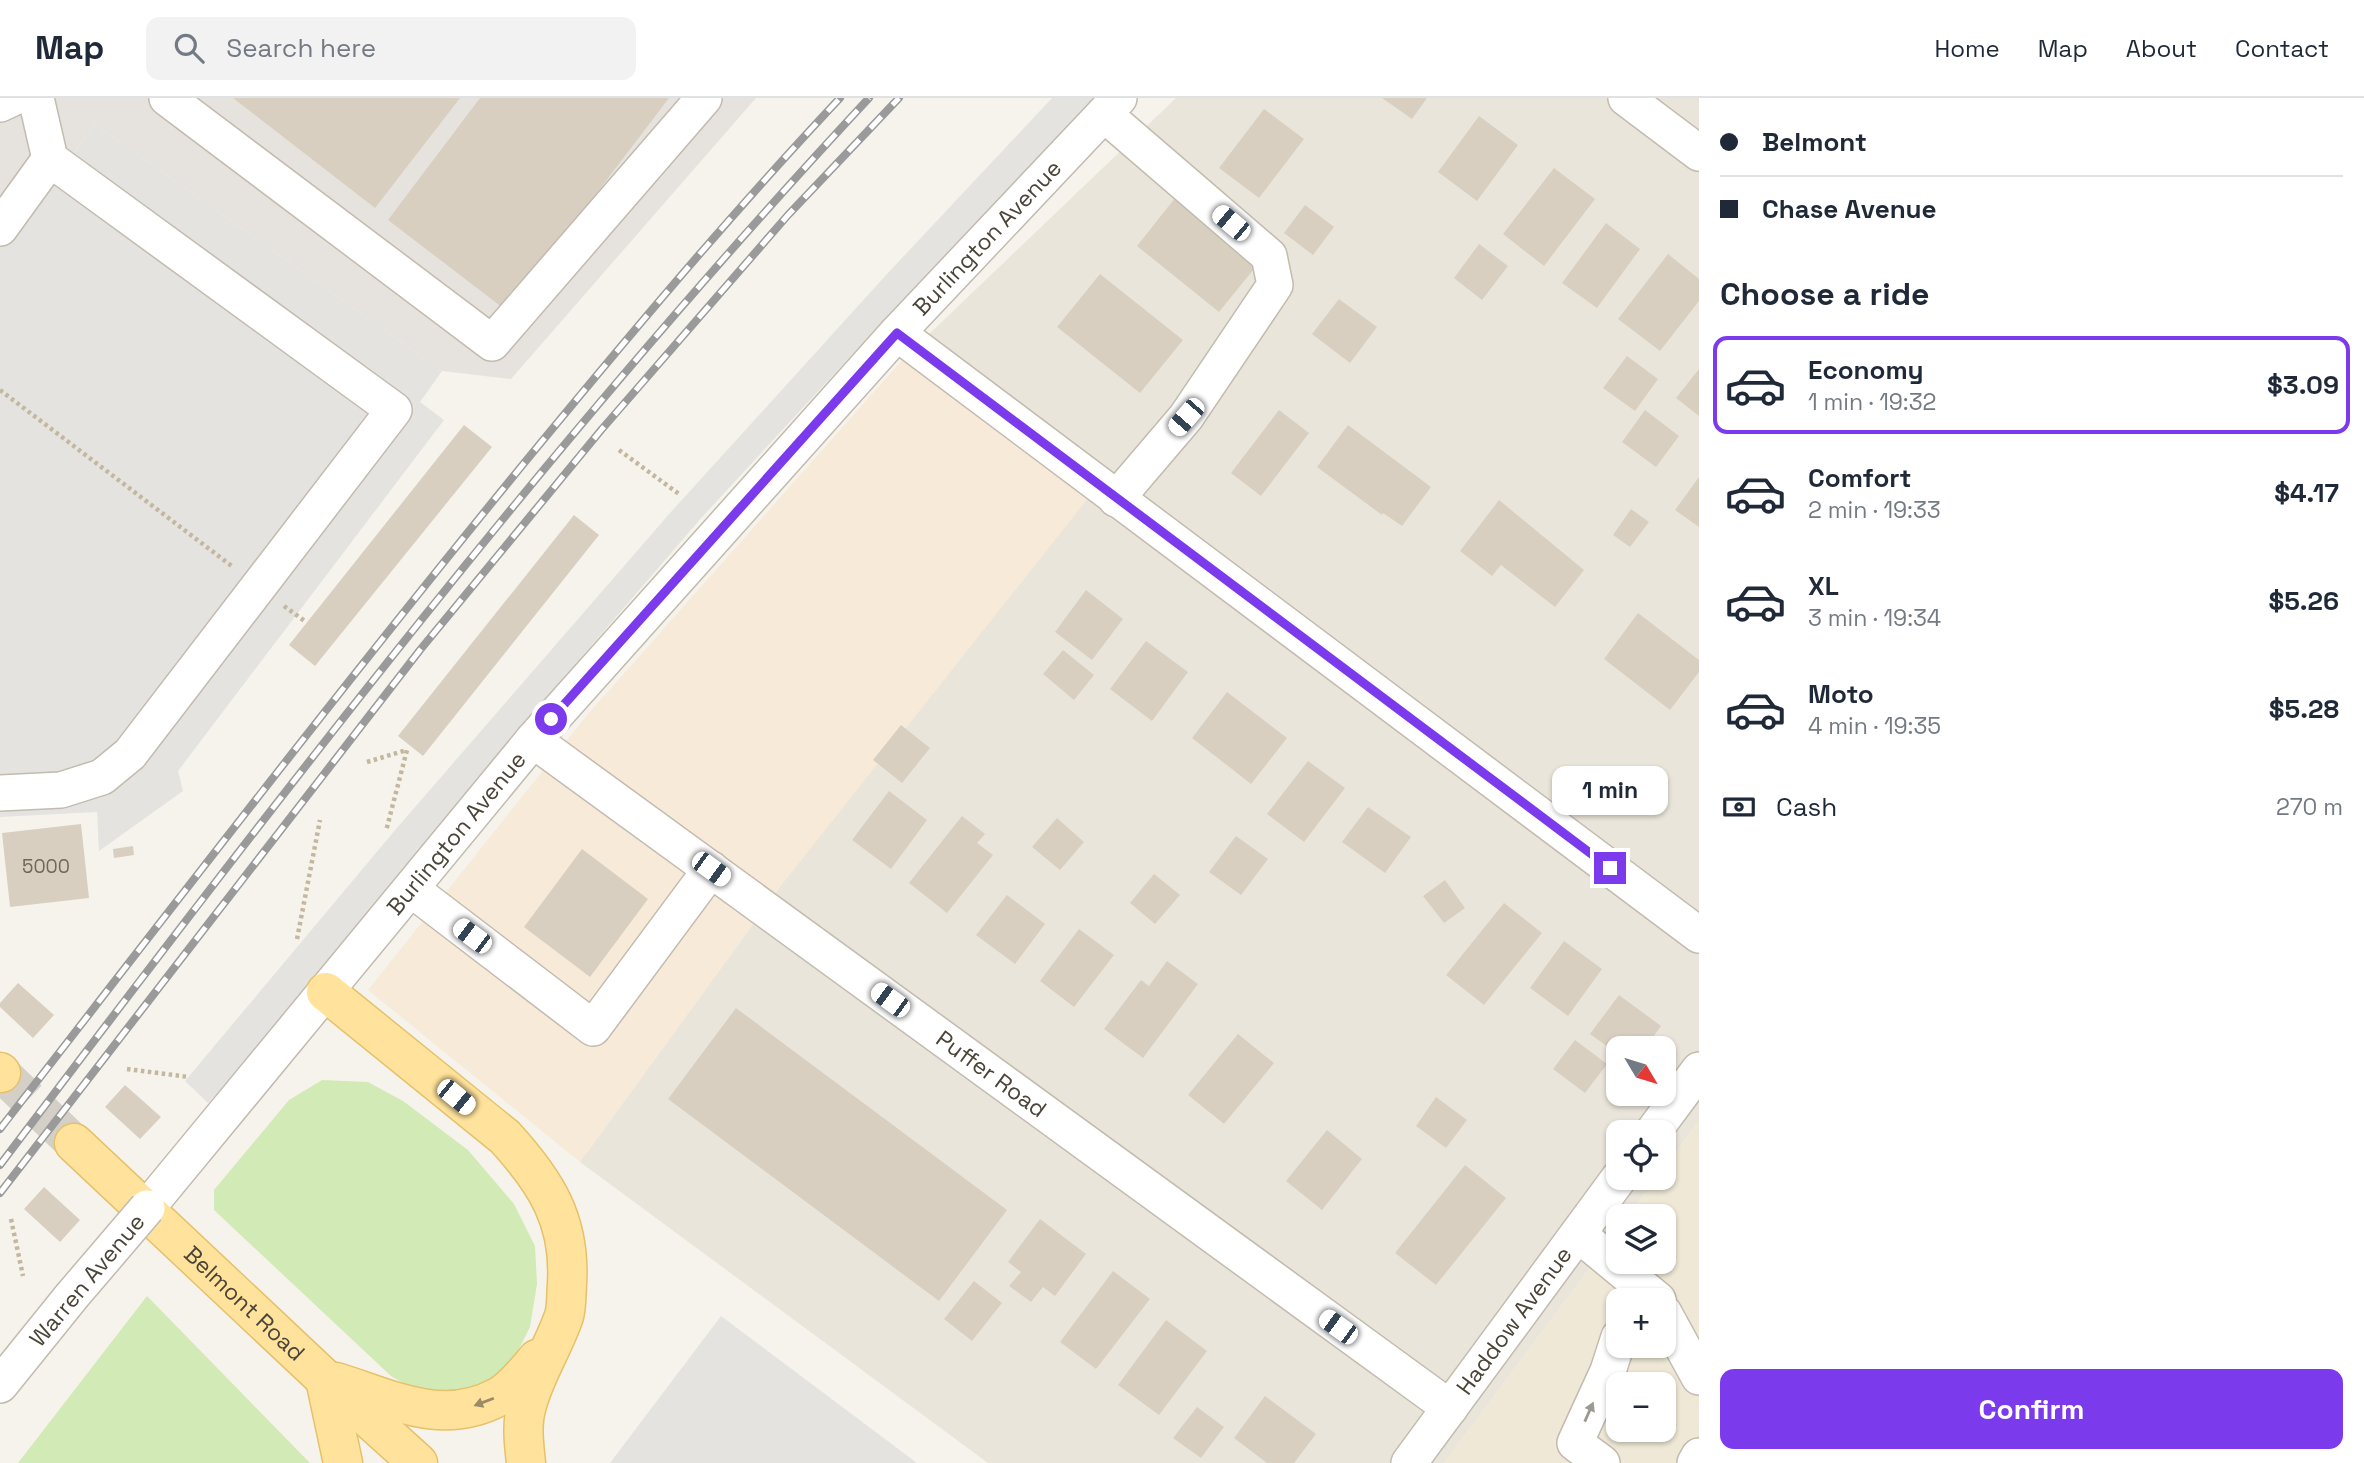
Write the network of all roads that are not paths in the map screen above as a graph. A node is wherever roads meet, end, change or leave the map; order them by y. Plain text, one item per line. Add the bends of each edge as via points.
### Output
1 (13, 98) edge
2 (36, 98) edge
3 (167, 98) edge
4 (704, 98) edge
5 (1626, 98) edge
6 (0, 104) edge
7 (1111, 106) edge
8 (1699, 153) edge
9 (50, 159) junction
10 (0, 228) edge
11 (897, 333) junction
12 (1116, 499) junction
13 (533, 740) junction
14 (0, 793) edge
15 (711, 869) junction
16 (411, 889) junction
17 (1699, 934) edge
18 (326, 992) junction
19 (1699, 1070) edge
20 (1662, 1120) edge
21 (74, 1143) tunnel mouth
22 (1610, 1190) edge
23 (147, 1208) joint
24 (1578, 1234) junction
25 (1636, 1288) edge
26 (1676, 1335) edge
27 (552, 1342) junction
28 (1612, 1358) edge
29 (1699, 1377) edge
30 (325, 1379) junction
31 (0, 1385) edge
32 (1450, 1408) junction
33 (1699, 1457) edge
34 (344, 1463) edge
35 (418, 1463) edge
36 (526, 1463) edge
37 (1409, 1463) edge
38 (1602, 1463) edge
39 (1695, 1463) edge

1 - 6 street
2 - 9 street
3 - 4 street via 492,343
5 - 8 street
7 - 11 street, Burlington Avenue
7 - 12 street via 1269,256 1275,285 1186,417
9 - 10 street
9 - 14 street via 394,410 130,754 102,777 61,790
11 - 12 street
11 - 13 street, Burlington Avenue
12 - 17 street
13 - 15 street, Puffer Road
13 - 16 street, Burlington Avenue
15 - 16 street via 593,1028
15 - 32 street, Puffer Road
16 - 18 street, Burlington Avenue
18 - 23 street, Burlington Avenue
18 - 27 main road via 505,1137 545,1186 558,1212 569,1259 565,1314
19 - 20 street
21 - 30 main road, Belmont Road
22 - 24 street, Haddow Avenue
23 - 31 street, Warren Avenue, bridge
24 - 25 street
24 - 32 street, Haddow Avenue
26 - 29 street
27 -> 30 main road via 500,1396 468,1409 443,1412 409,1406
27 - 36 main road via 527,1405 523,1433
38 -> 28 street via 1575,1443
30 - 34 main road
30 - 35 main road, Belmont Road
32 - 37 street, Haddow Avenue
33 - 39 street

